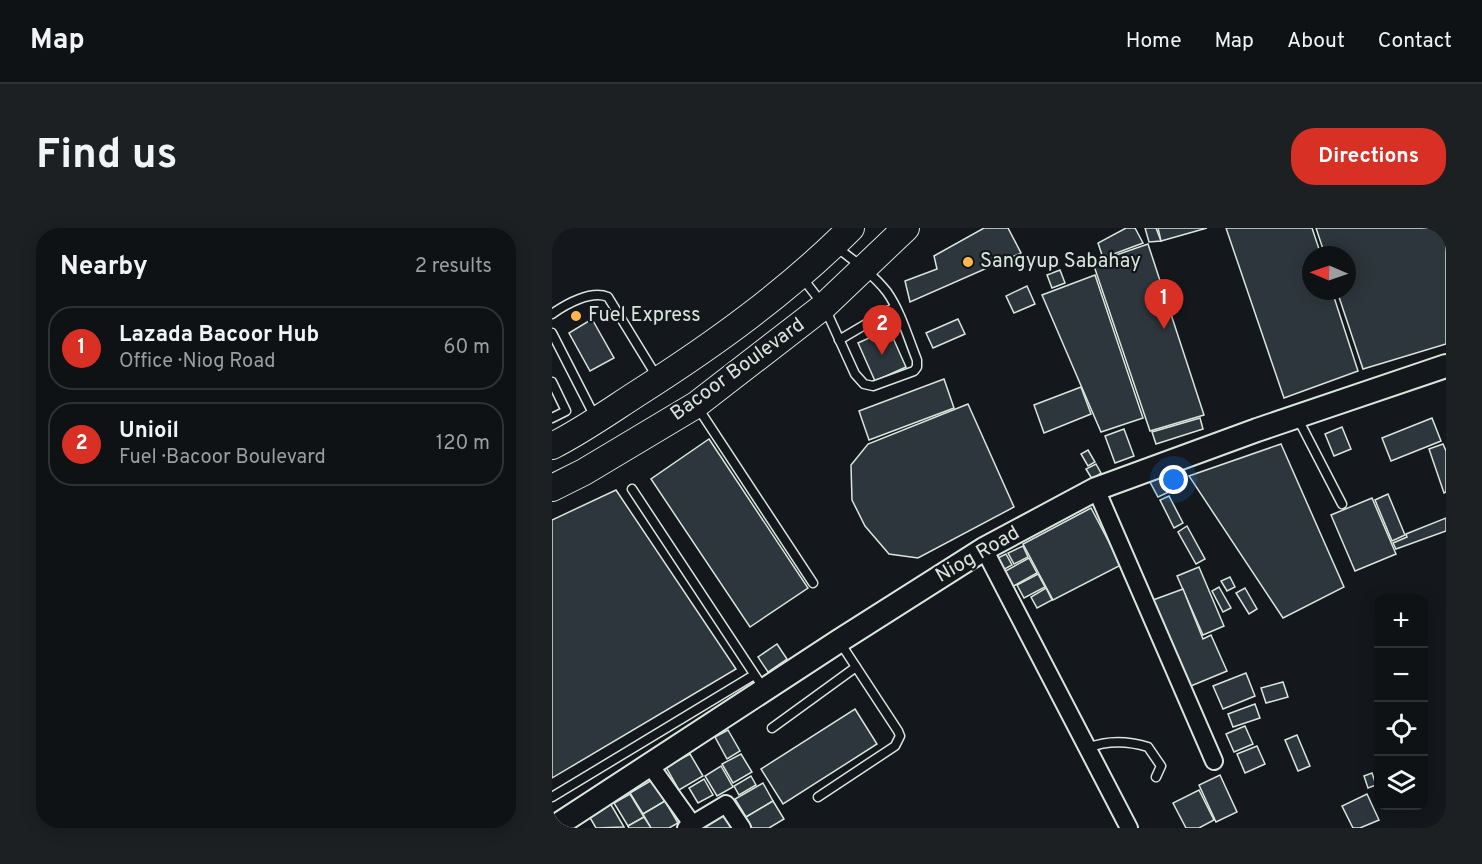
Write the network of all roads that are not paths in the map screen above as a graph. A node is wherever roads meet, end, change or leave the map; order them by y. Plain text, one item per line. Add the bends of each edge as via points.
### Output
1 (906, 228) edge
2 (843, 237) edge
3 (865, 269) junction
4 (800, 276) junction
5 (824, 306) junction
6 (896, 307) junction
7 (552, 314) edge
8 (552, 333) edge
9 (839, 340) junction
10 (1446, 366) edge
11 (659, 380) junction
12 (552, 382) edge
13 (696, 405) junction
14 (1296, 416) junction
15 (552, 418) edge
16 (597, 420) junction
17 (552, 446) edge
18 (552, 488) edge
19 (632, 489) dead end
20 (1096, 489) junction
21 (1342, 504) dead end
22 (984, 549) junction
23 (813, 583) dead end
24 (839, 641) junction
25 (856, 667) junction
26 (759, 682) junction
27 (772, 728) dead end
28 (1088, 748) junction
29 (1214, 761) dead end
30 (650, 765) junction
31 (1156, 777) dead end
32 (552, 797) edge
33 (818, 797) dead end
34 (689, 826) edge
35 (553, 828) edge
36 (742, 828) edge
37 (1129, 828) edge

1 - 3 main road, Bacoor Boulevard
2 - 3 lane
2 - 4 main road, Bacoor Boulevard
3 - 5 main road, Bacoor Boulevard
3 - 6 lane
4 - 5 lane
4 - 11 main road, Bacoor Boulevard via 769,303
5 - 9 lane
5 - 13 main road, Bacoor Boulevard
6 - 9 lane
6 - 9 lane via 917,360 914,371 873,386 864,384
7 - 11 lane via 591,295 608,297
8 - 16 lane
10 - 14 street, Niog Road
11 - 16 main road, Bacoor Boulevard
12 - 15 lane via 566,411
13 - 18 main road, Bacoor Boulevard
13 - 23 lane
14 - 20 street, Niog Road
14 - 21 lane
16 - 17 main road, Bacoor Boulevard
19 - 26 lane
20 - 22 street, Niog Road
20 - 29 street
22 - 24 street, Niog Road
22 - 28 street
24 - 25 lane
24 - 26 street, Niog Road
25 - 27 lane
25 - 33 lane via 898,730 899,741
26 - 30 street, Niog Road
26 - 32 lane
28 - 31 lane via 1120,742 1148,747 1161,766
28 - 37 street
30 - 34 street
30 - 35 street, Niog Road
34 - 36 street via 726,804

